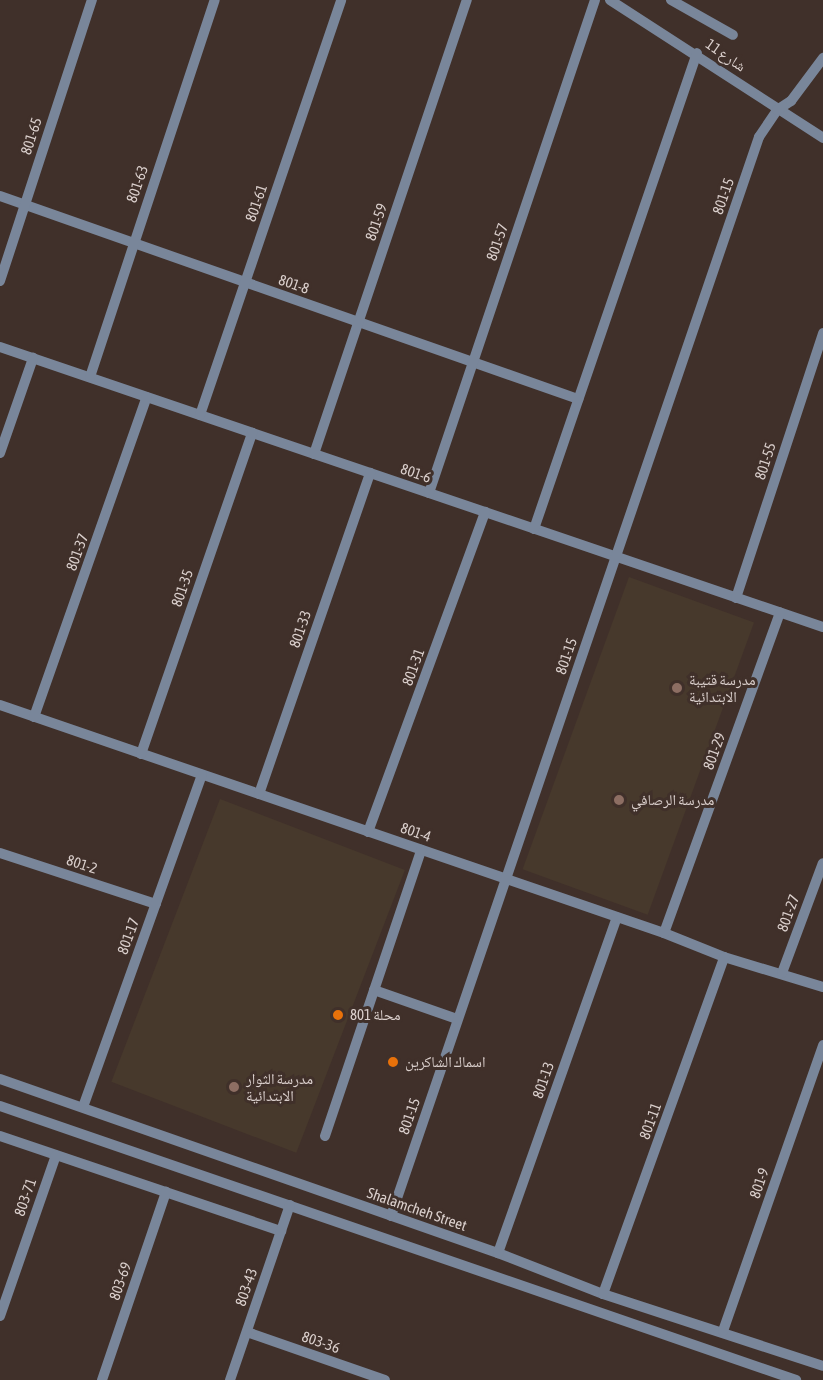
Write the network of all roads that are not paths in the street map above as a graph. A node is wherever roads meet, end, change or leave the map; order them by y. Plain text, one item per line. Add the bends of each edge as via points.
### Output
1 (92, 0) edge
2 (215, 0) edge
3 (341, 0) edge
4 (467, 0) edge
5 (595, 0) edge
6 (609, 0) edge
7 (671, 0) edge
8 (733, 35) dead end
9 (697, 53) junction
10 (823, 58) edge
11 (777, 110) junction
12 (823, 138) edge
13 (0, 196) edge
14 (24, 205) junction
15 (133, 243) junction
16 (0, 281) edge
17 (245, 282) junction
18 (358, 322) junction
19 (823, 333) edge
20 (0, 347) edge
21 (33, 358) junction
22 (473, 362) junction
23 (90, 378) junction
24 (147, 397) junction
25 (578, 399) junction
26 (200, 415) junction
27 (252, 433) junction
28 (0, 453) edge
29 (314, 454) junction
30 (370, 473) junction
31 (429, 493) junction
32 (485, 512) junction
33 (534, 529) junction
34 (616, 557) junction
35 (736, 598) junction
36 (780, 612) junction
37 (823, 627) edge
38 (0, 705) edge
39 (34, 717) junction
40 (141, 754) junction
41 (202, 774) junction
42 (259, 794) junction
43 (368, 832) junction
44 (421, 850) junction
45 (0, 853) edge
46 (823, 863) edge
47 (504, 878) junction
48 (156, 904) junction
49 (617, 917) junction
50 (664, 933) junction
51 (724, 957) junction
52 (782, 973) junction
53 (823, 987) edge
54 (374, 990) junction
55 (457, 1019) junction
56 (823, 1045) edge
57 (0, 1080) edge
58 (0, 1106) edge
59 (83, 1107) junction
60 (0, 1136) edge
61 (325, 1136) dead end
62 (56, 1155) junction
63 (166, 1192) junction
64 (290, 1205) junction
65 (391, 1216) junction
66 (281, 1231) junction
67 (498, 1253) junction
68 (603, 1294) junction
69 (0, 1317) edge
70 (723, 1331) junction
71 (247, 1332) junction
72 (823, 1366) edge
73 (102, 1380) edge
74 (230, 1380) edge
75 (385, 1380) edge
76 (796, 1380) edge

1 - 14 street, 801-65
2 - 15 street, 801-63
3 - 17 street, 801-61
4 - 18 street, 801-59
5 - 22 street, 801-57
6 - 9 street, شارع 11
7 - 8 street
9 - 11 street, شارع 11
9 - 25 street
10 - 11 street, 801-15 via 791,101
11 - 12 street, شارع 11
11 - 34 street, 801-15 via 759,137
13 - 14 street, 801-8
14 - 15 street, 801-8
14 - 16 street, 801-65
15 - 17 street, 801-8
15 - 23 street, 801-63
17 - 18 street, 801-8
17 - 26 street, 801-61
18 - 22 street, 801-8
18 - 29 street, 801-59
19 - 35 street, 801-55
20 - 21 street, 801-6
21 - 23 street, 801-6
21 - 28 street
22 - 25 street, 801-8
22 - 31 street, 801-57
23 - 24 street, 801-6
24 - 26 street, 801-6
24 - 39 street, 801-37
25 - 33 street
26 - 27 street, 801-6
27 - 29 street, 801-6
27 - 40 street, 801-35
29 - 30 street, 801-6
30 - 31 street, 801-6
30 - 42 street, 801-33
31 - 32 street, 801-6
32 - 33 street, 801-6
32 - 43 street, 801-31
33 - 34 street, 801-6
34 - 35 street, 801-6
34 - 47 street, 801-15
35 - 36 street, 801-6
36 - 37 street, 801-6
36 - 50 street, 801-29
38 - 39 street, 801-4
39 - 40 street, 801-4
40 - 41 street, 801-4
41 - 42 street, 801-4
41 - 48 street, 801-17
42 - 43 street, 801-4
43 - 44 street, 801-4
44 - 47 street, 801-4
44 - 54 street
45 - 48 street, 801-2
46 - 52 street, 801-27
47 - 49 street, 801-4
47 - 55 street, 801-15
48 - 59 street, 801-17
49 - 50 street, 801-4
49 - 67 street, 801-13
50 - 51 street, 801-4
51 - 52 street, 801-4
51 - 68 street, 801-11
52 - 53 street, 801-4
54 - 55 street
54 - 61 street
55 - 65 street, 801-15
56 - 70 street, 801-9
57 - 59 street, Shalamcheh Street
58 - 64 street
59 - 65 street, Shalamcheh Street
60 - 62 street
62 - 63 street
62 - 69 street, 803-71
63 - 66 street
63 - 73 street, 803-69
64 - 66 street, 803-43
64 - 76 street
65 - 67 street, Shalamcheh Street
66 - 71 street, 803-43
67 - 68 street, Shalamcheh Street
68 - 70 street, Shalamcheh Street
70 - 72 street, Shalamcheh Street
71 - 74 street, 803-43
71 - 75 street, 803-36

